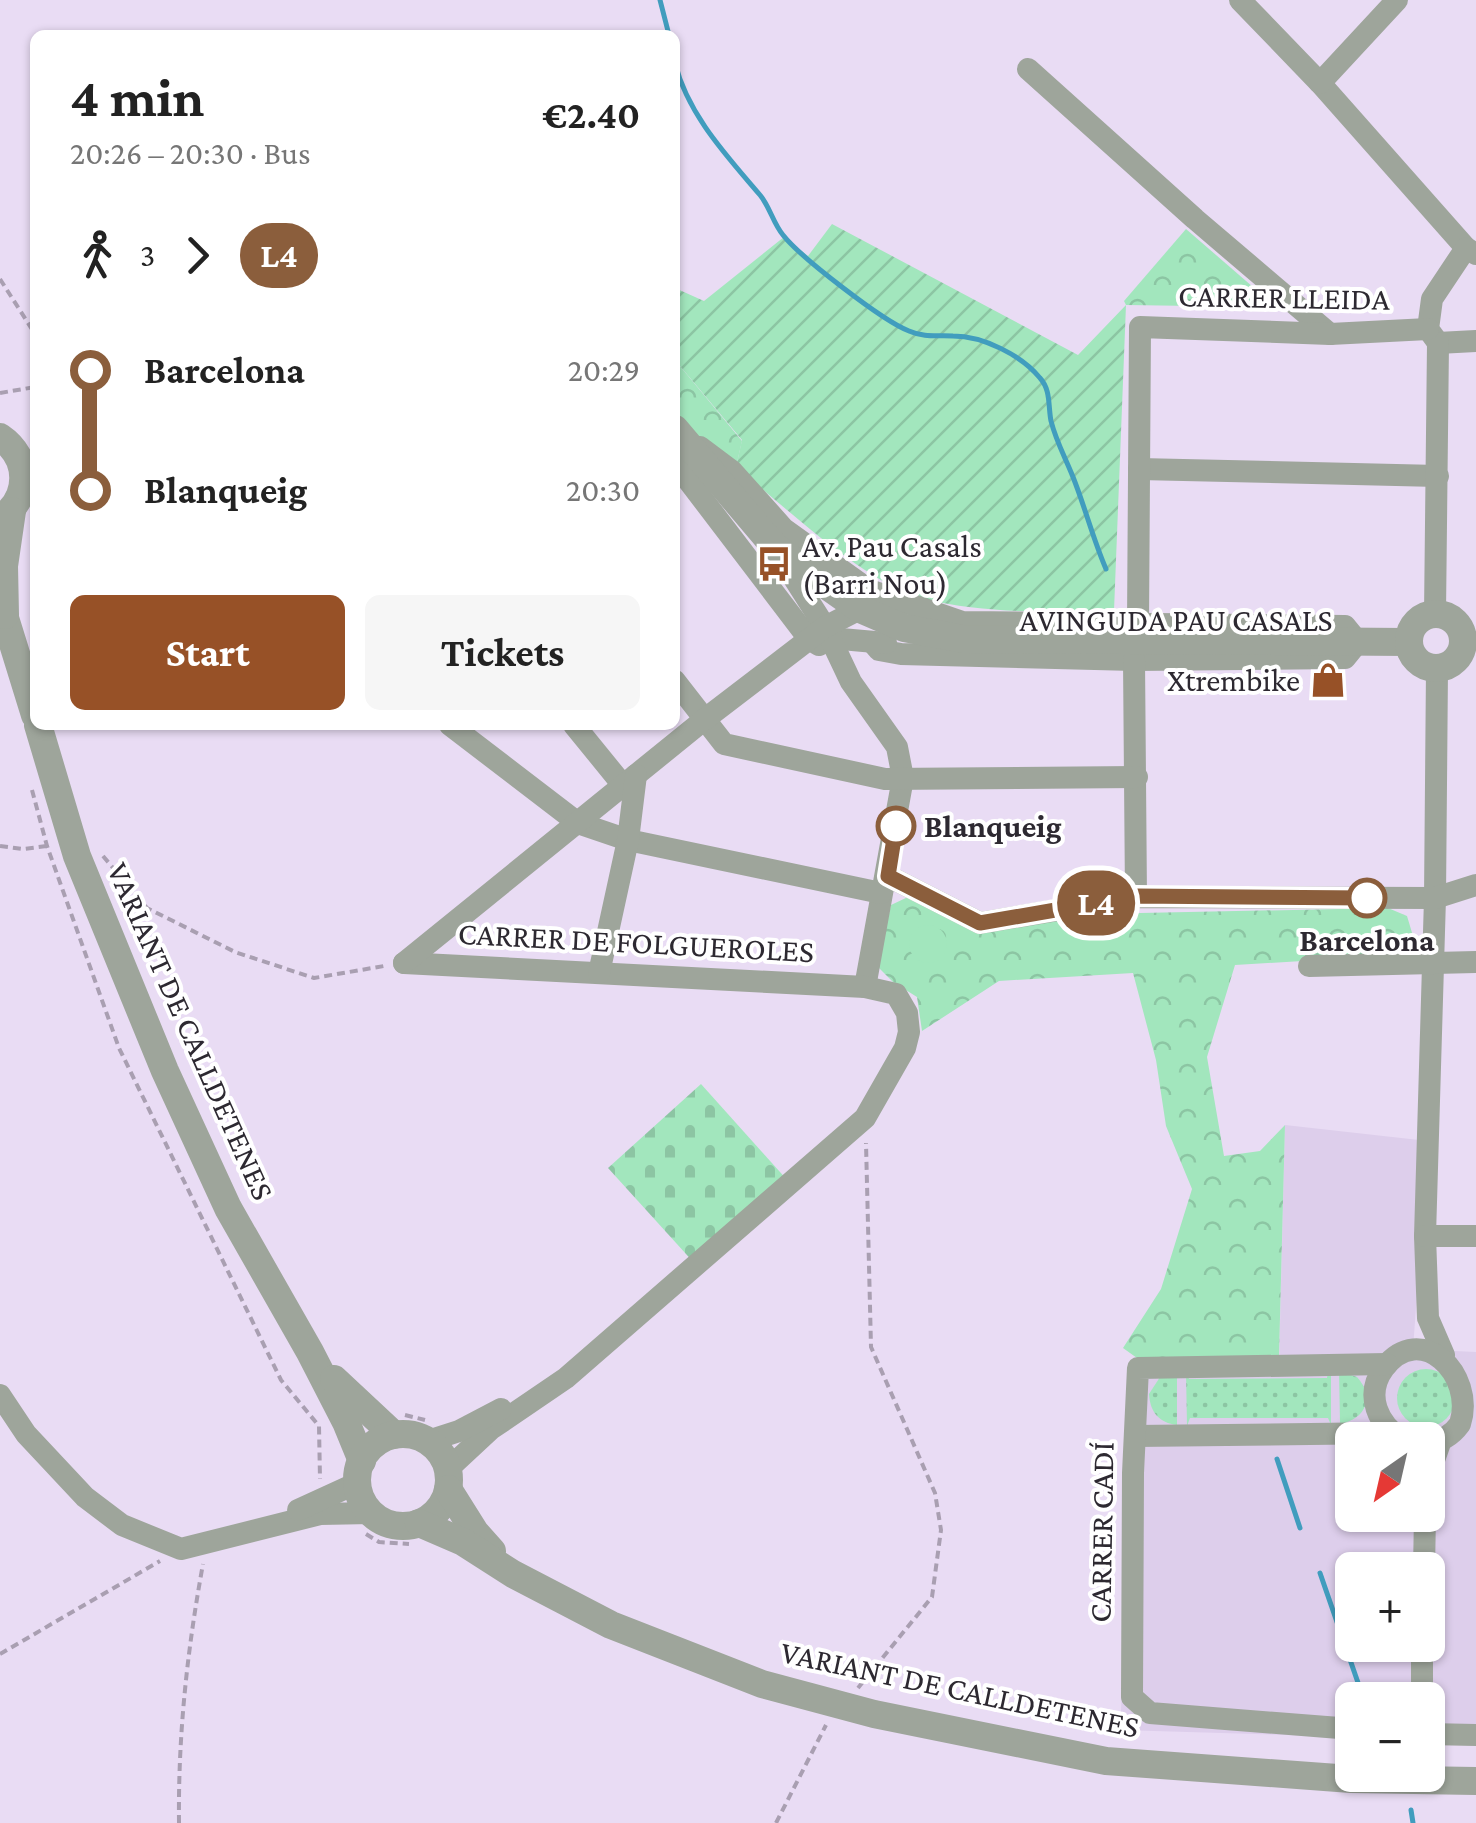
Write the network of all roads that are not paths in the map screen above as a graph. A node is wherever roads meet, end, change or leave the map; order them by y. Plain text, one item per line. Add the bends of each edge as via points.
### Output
1 (1240, 0) edge
2 (1397, 0) edge
3 (1028, 69) dead end
4 (1320, 83) junction
5 (1473, 251) edge
6 (1330, 334) junction
7 (1433, 336) junction
8 (1476, 342) edge
9 (680, 433) edge
10 (680, 435) edge
11 (16, 442) edge
12 (680, 469) edge
13 (1139, 469) junction
14 (30, 476) edge
15 (1438, 476) junction
16 (6, 515) edge
17 (774, 546) junction
18 (3, 608) edge
19 (860, 609) junction
20 (1435, 614) junction
21 (1138, 624) junction
22 (817, 633) junction
23 (964, 639) junction
24 (1470, 641) edge
25 (1358, 642) junction
26 (1408, 642) junction
27 (856, 648) junction
28 (1134, 660) junction
29 (1436, 669) junction
30 (680, 687) edge
31 (30, 698) edge
32 (705, 719) junction
33 (39, 730) edge
34 (457, 730) edge
35 (579, 730) edge
36 (1137, 777) junction
37 (904, 778) junction
38 (629, 780) junction
39 (578, 823) junction
40 (628, 840) junction
41 (885, 884) junction
42 (1476, 884) edge
43 (1136, 896) junction
44 (1435, 898) junction
45 (1434, 962) junction
46 (1476, 962) edge
47 (1309, 966) dead end
48 (599, 973) junction
49 (865, 987) junction
50 (1425, 1236) junction
51 (1476, 1236) edge
52 (1428, 1318) junction
53 (629, 1325) junction
54 (1412, 1350) junction
55 (310, 1352) junction
56 (1448, 1357) junction
57 (1476, 1358) edge
58 (1386, 1364) junction
59 (0, 1395) edge
60 (1382, 1422) edge
61 (1450, 1434) edge
62 (394, 1435) junction
63 (1135, 1436) junction
64 (1335, 1436) edge
65 (428, 1442) junction
66 (359, 1472) junction
67 (448, 1478) junction
68 (371, 1512) junction
69 (419, 1523) junction
70 (205, 1551) junction
71 (514, 1574) junction
72 (1335, 1727) edge
73 (1445, 1734) edge
74 (1476, 1734) edge
75 (1476, 1781) edge

1 - 4 street
2 - 4 street
3 - 6 street
4 - 5 street
5 - 7 street, CARRER LLEIDA via 1432,299
6 - 7 street, CARRER LLEIDA
6 - 13 street, CARRER LLEIDA via 1140,327
7 - 8 street, CARRER LLEIDA
7 - 15 street
9 - 21 street, AVINGUDA PAU CASALS via 732,471 784,529 869,590 962,622
10 - 17 street, AVINGUDA PAU CASALS
11 - 14 street
12 - 22 street
13 - 15 street
13 - 21 street
14 - 16 street
15 - 20 street
16 - 18 street
17 - 19 street, AVINGUDA PAU CASALS
17 - 22 street, AVINGUDA PAU CASALS
18 - 31 street
19 - 22 street
19 - 23 street, AVINGUDA PAU CASALS via 904,628
19 - 27 street
20 - 24 street via 1449,617
20 - 26 street via 1411,628
21 - 25 street, AVINGUDA PAU CASALS via 1345,626
22 - 27 street, AVINGUDA PAU CASALS
22 - 32 street
23 - 25 street, AVINGUDA PAU CASALS
23 - 27 street, AVINGUDA PAU CASALS
24 - 29 street via 1450,665
25 - 26 street, AVINGUDA PAU CASALS
25 - 28 street, AVINGUDA PAU CASALS via 1344,658
26 - 29 street via 1422,666
27 - 28 street, AVINGUDA PAU CASALS
27 - 37 street via 851,682 897,746
28 - 36 street
29 - 44 street
30 - 32 street
32 - 37 street via 724,744
32 - 38 street
33 - 55 street, VARIANT DE CALLDETENES via 77,856 166,1071 228,1208
34 - 39 street
35 - 38 street
36 - 37 street
36 - 43 street
37 - 41 street
38 - 39 street
38 - 40 street
39 - 40 street
39 - 48 street, CARRER DE FOLGUEROLES via 404,963
40 - 41 street
40 - 48 street
41 - 43 street via 980,923
41 - 49 street
42 - 44 street
43 - 44 street
44 - 45 street
45 - 46 street
45 - 47 street
45 - 50 street
48 - 49 street, CARRER DE FOLGUEROLES
49 - 53 street via 896,994 909,1032 865,1118
50 - 51 street
50 - 52 street
52 - 54 street
52 - 56 street
53 - 65 street via 537,1390
53 - 67 street via 492,1430
54 - 56 street
54 - 58 street
55 - 62 street, VARIANT DE CALLDETENES
55 - 66 street, VARIANT DE CALLDETENES via 346,1422
56 - 57 street
56 - 61 street via 1468,1384 1467,1412
58 - 60 street via 1375,1405
58 - 63 street, CARRER CADÍ via 1138,1368
59 - 70 street via 85,1497 122,1525 181,1549
62 - 65 street
62 - 66 street via 376,1442
63 - 64 street
63 - 72 street, CARRER CADÍ via 1132,1697 1150,1713
65 - 67 street via 442,1455
66 - 68 street via 360,1498
66 - 70 street via 324,1498
67 - 69 street via 438,1510
67 - 71 street, VARIANT DE CALLDETENES via 475,1532
68 - 69 street via 396,1526
68 - 70 street via 320,1514
69 - 71 street, VARIANT DE CALLDETENES
71 - 75 street, VARIANT DE CALLDETENES via 611,1626 762,1684 842,1706 1106,1761
73 - 74 street

